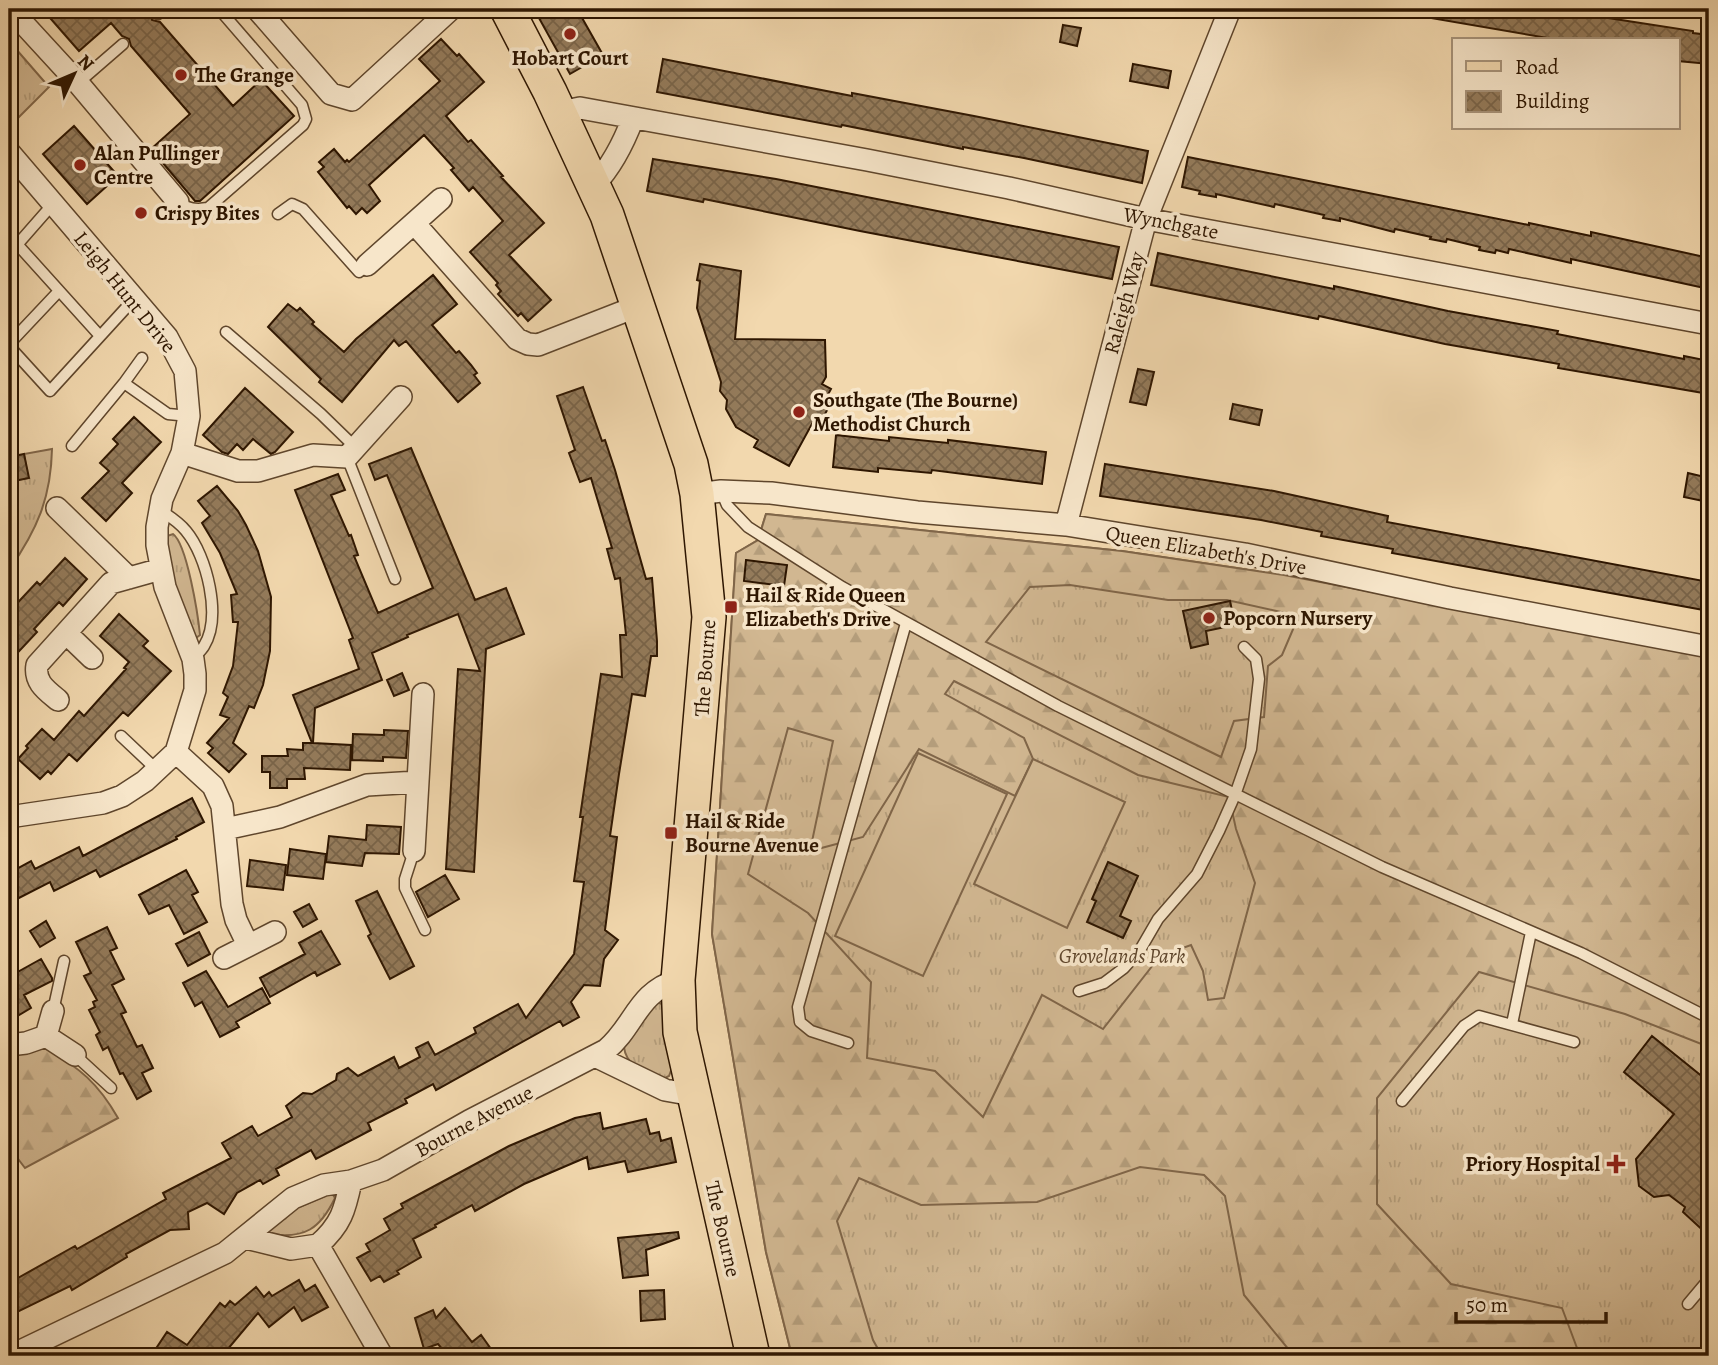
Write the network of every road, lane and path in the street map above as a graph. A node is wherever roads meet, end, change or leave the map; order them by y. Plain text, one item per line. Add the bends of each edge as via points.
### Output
1 (10, 9) edge
2 (219, 9) edge
3 (257, 9) edge
4 (451, 9) edge
5 (507, 9) edge
6 (1230, 9) edge
7 (123, 44) dead end
8 (78, 83) junction
9 (560, 112) junction
10 (633, 118) junction
11 (9, 152) edge
12 (594, 185) junction
13 (441, 199) dead end
14 (178, 202) joint
15 (52, 205) junction
16 (278, 214) dead end
17 (1146, 219) junction
18 (414, 223) junction
19 (17, 244) junction
20 (9, 254) edge
21 (367, 265) joint
22 (59, 291) junction
23 (135, 298) junction
24 (638, 306) junction
25 (1709, 324) edge
26 (226, 332) dead end
27 (100, 336) junction
28 (9, 345) edge
29 (142, 358) dead end
30 (124, 383) junction
31 (401, 397) dead end
32 (189, 416) junction
33 (72, 446) dead end
34 (182, 453) junction
35 (351, 453) junction
36 (709, 492) junction
37 (57, 508) dead end
38 (160, 510) junction
39 (1066, 525) junction
40 (161, 569) junction
41 (129, 578) junction
42 (395, 579) dead end
43 (906, 623) junction
44 (66, 633) junction
45 (1709, 647) edge
46 (1244, 648) dead end
47 (92, 658) dead end
48 (193, 659) junction
49 (423, 694) dead end
50 (58, 700) dead end
51 (121, 736) dead end
52 (176, 752) junction
53 (157, 770) junction
54 (417, 782) junction
55 (1235, 795) junction
56 (9, 817) edge
57 (225, 829) junction
58 (414, 851) joint
59 (425, 930) dead end
60 (275, 932) dead end
61 (1531, 932) junction
62 (248, 945) junction
63 (223, 958) dead end
64 (64, 961) dead end
65 (678, 980) junction
66 (1079, 991) dead end
67 (53, 1011) joint
68 (1709, 1018) edge
69 (1512, 1024) junction
70 (46, 1036) junction
71 (1574, 1042) dead end
72 (848, 1043) dead end
73 (9, 1045) edge
74 (75, 1055) joint
75 (595, 1056) junction
76 (111, 1088) dead end
77 (692, 1094) junction
78 (1402, 1101) dead end
79 (351, 1181) junction
80 (246, 1238) junction
81 (318, 1245) junction
82 (1708, 1284) edge
83 (1688, 1304) dead end
84 (44, 1347) edge
85 (10, 1356) edge
86 (382, 1356) edge
87 (753, 1356) edge

1 - 8 street
2 - 14 lane via 302,105 306,119 208,208 186,208
3 - 4 street via 331,94 352,100
5 - 9 main road, The Bourne
6 - 17 street, Raleigh Way
7 - 8 lane
8 - 14 street
9 - 10 street, Wynchgate via 580,108
9 - 12 main road, The Bourne
10 - 12 street via 605,174
10 - 17 street, Wynchgate via 1009,187
11 - 15 street, Leigh Hunt Drive
12 - 24 main road, The Bourne
13 - 18 street
15 - 19 lane
15 - 23 street, Leigh Hunt Drive
16 - 21 lane via 292,204 303,209 359,272
17 - 25 street, Wynchgate
17 - 39 street, Raleigh Way
18 - 21 street
18 - 24 street via 517,339 528,344 538,345
19 - 20 lane
19 - 22 lane
22 - 27 lane
22 - 28 lane
23 - 27 lane
23 - 32 street, Leigh Hunt Drive via 167,337 185,371
24 - 36 main road, The Bourne via 691,464
26 - 35 lane via 321,414
27 - 28 lane via 50,391
29 - 30 lane
30 - 32 lane via 167,414
30 - 33 lane
31 - 35 street
32 - 34 street, Leigh Hunt Drive
34 - 35 street via 237,471 258,471 313,455
34 - 38 street, Leigh Hunt Drive
35 - 42 lane
36 - 39 street, Queen Elizabeth's Drive via 771,493
36 - 43 lane via 748,527
36 - 65 main road, The Bourne via 709,617
37 - 41 street
38 - 40 street, Leigh Hunt Drive via 157,545
38 - 48 lane via 186,531 207,578 212,607 209,632
39 - 45 street, Queen Elizabeth's Drive via 1245,554
40 - 41 street
40 - 48 street, Leigh Hunt Drive
41 - 44 street via 111,583
43 - 55 lane
43 - 72 lane via 798,1007 800,1022 811,1031
44 - 47 street
44 - 50 street via 37,665 35,675
46 - 55 lane via 1256,659 1259,679 1251,749
48 - 52 street, Leigh Hunt Drive via 195,690
49 - 54 street
51 - 53 lane
52 - 53 street, Leigh Hunt Drive
52 - 57 street via 213,786
53 - 56 street, Leigh Hunt Drive via 122,796 103,803
54 - 57 street via 367,785 280,817
54 - 58 street
55 - 61 lane via 1382,867
55 - 66 lane via 1197,874 1158,919 1140,950 1104,984
57 - 62 street via 232,904
58 - 59 lane via 405,888
60 - 62 street
61 - 68 lane
61 - 69 lane
62 - 63 street
64 - 67 lane
65 - 75 street, Bourne Avenue via 653,991 619,1039
65 - 77 main road, The Bourne via 680,1032
67 - 70 street
69 - 71 lane
69 - 78 lane via 1484,1016 1471,1019
70 - 73 street
70 - 74 street
74 - 76 lane
75 - 77 street via 665,1090
75 - 79 street, Bourne Avenue via 383,1170
77 - 87 main road, The Bourne
79 - 80 street, Bourne Avenue via 324,1185 293,1198
79 - 81 street via 339,1222
80 - 81 street via 291,1249
80 - 84 street, Bourne Avenue via 225,1254
81 - 86 street
82 - 83 lane
84 - 85 street, Bourne Avenue

